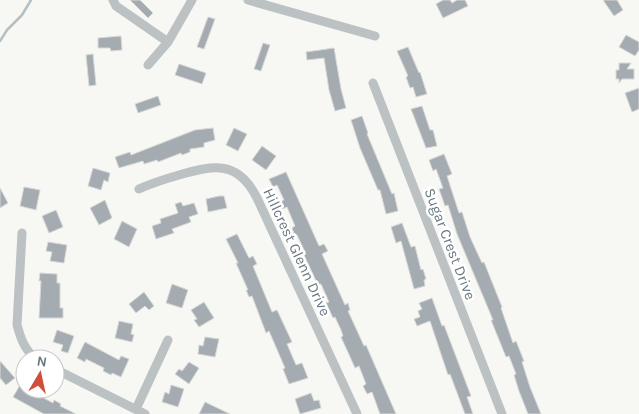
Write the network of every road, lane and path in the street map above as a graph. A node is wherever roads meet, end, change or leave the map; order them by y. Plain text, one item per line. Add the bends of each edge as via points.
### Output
1 (112, 0) edge
2 (192, 0) edge
3 (248, 0) edge
4 (375, 36) dead end
5 (168, 42) junction
6 (148, 65) dead end
7 (373, 83) dead end
8 (139, 189) dead end
9 (22, 233) dead end
10 (168, 340) dead end
11 (25, 349) edge
12 (65, 374) edge
13 (136, 409) junction
14 (145, 414) edge
15 (357, 414) edge
16 (502, 414) edge

1 - 5 street
2 - 5 street
3 - 4 street
5 - 6 street
7 - 16 street, Sugar Crest Drive
8 - 15 street, Hillcrest Glenn Drive via 207,167 228,169 252,186
9 - 11 street via 17,325
10 - 13 street
12 - 13 street
13 - 14 street

